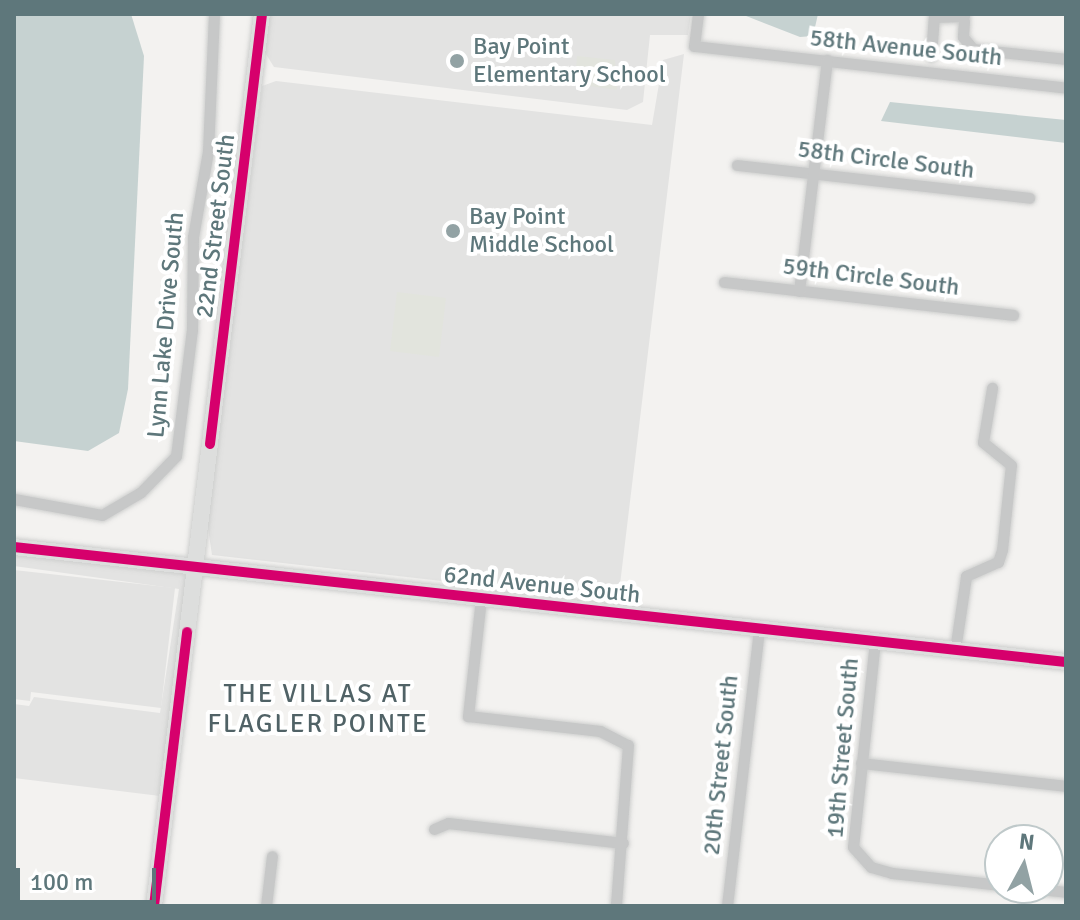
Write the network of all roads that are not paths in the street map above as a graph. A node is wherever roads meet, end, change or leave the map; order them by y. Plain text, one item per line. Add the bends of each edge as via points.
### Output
1 (214, 14) edge
2 (262, 14) edge
3 (698, 14) edge
4 (934, 16) edge
5 (964, 18) edge
6 (931, 56) dead end
7 (1066, 59) edge
8 (827, 60) junction
9 (1066, 88) edge
10 (737, 165) dead end
11 (814, 173) junction
12 (1029, 198) dead end
13 (724, 282) dead end
14 (799, 291) junction
15 (1013, 315) dead end
16 (992, 388) dead end
17 (14, 499) edge
18 (14, 547) edge
19 (196, 566) junction
20 (481, 598) junction
21 (759, 628) junction
22 (875, 641) junction
23 (955, 650) junction
24 (1066, 662) edge
25 (861, 763) junction
26 (1066, 786) edge
27 (434, 829) dead end
28 (623, 843) junction
29 (272, 856) dead end
30 (984, 883) edge
31 (154, 906) edge
32 (266, 906) edge
33 (616, 906) edge
34 (727, 906) edge

1 - 17 street, Lynn Lake Drive South via 208,151 193,237 192,319 176,456 141,492 102,515
2 - 19 street, 22nd Street South
3 - 8 street, 58th Avenue South via 694,46
4 - 5 street
4 - 6 street
5 - 7 street via 963,37 973,49
8 - 9 street, 58th Avenue South
8 - 11 street
10 - 11 street, 58th Circle South
11 - 12 street, 58th Circle South
11 - 14 street
13 - 14 street, 59th Circle South
14 - 15 street, 59th Circle South
16 - 23 street via 983,442 1011,465 1002,550 998,562 966,576
18 - 19 street, 62nd Avenue South
19 - 20 street, 62nd Avenue South
19 - 31 street, 22nd Street South
20 - 21 street, 62nd Avenue South
20 - 28 street via 468,716 600,731 628,745
21 - 22 street, 62nd Avenue South
21 - 34 street, 20th Street South
22 - 23 street, 62nd Avenue South
22 - 25 street, 19th Street South
23 - 24 street, 62nd Avenue South
25 - 26 street
25 - 30 street, 19th Street South via 853,834 860,858 892,873
27 - 28 street via 448,823
28 - 33 street
29 - 32 street

